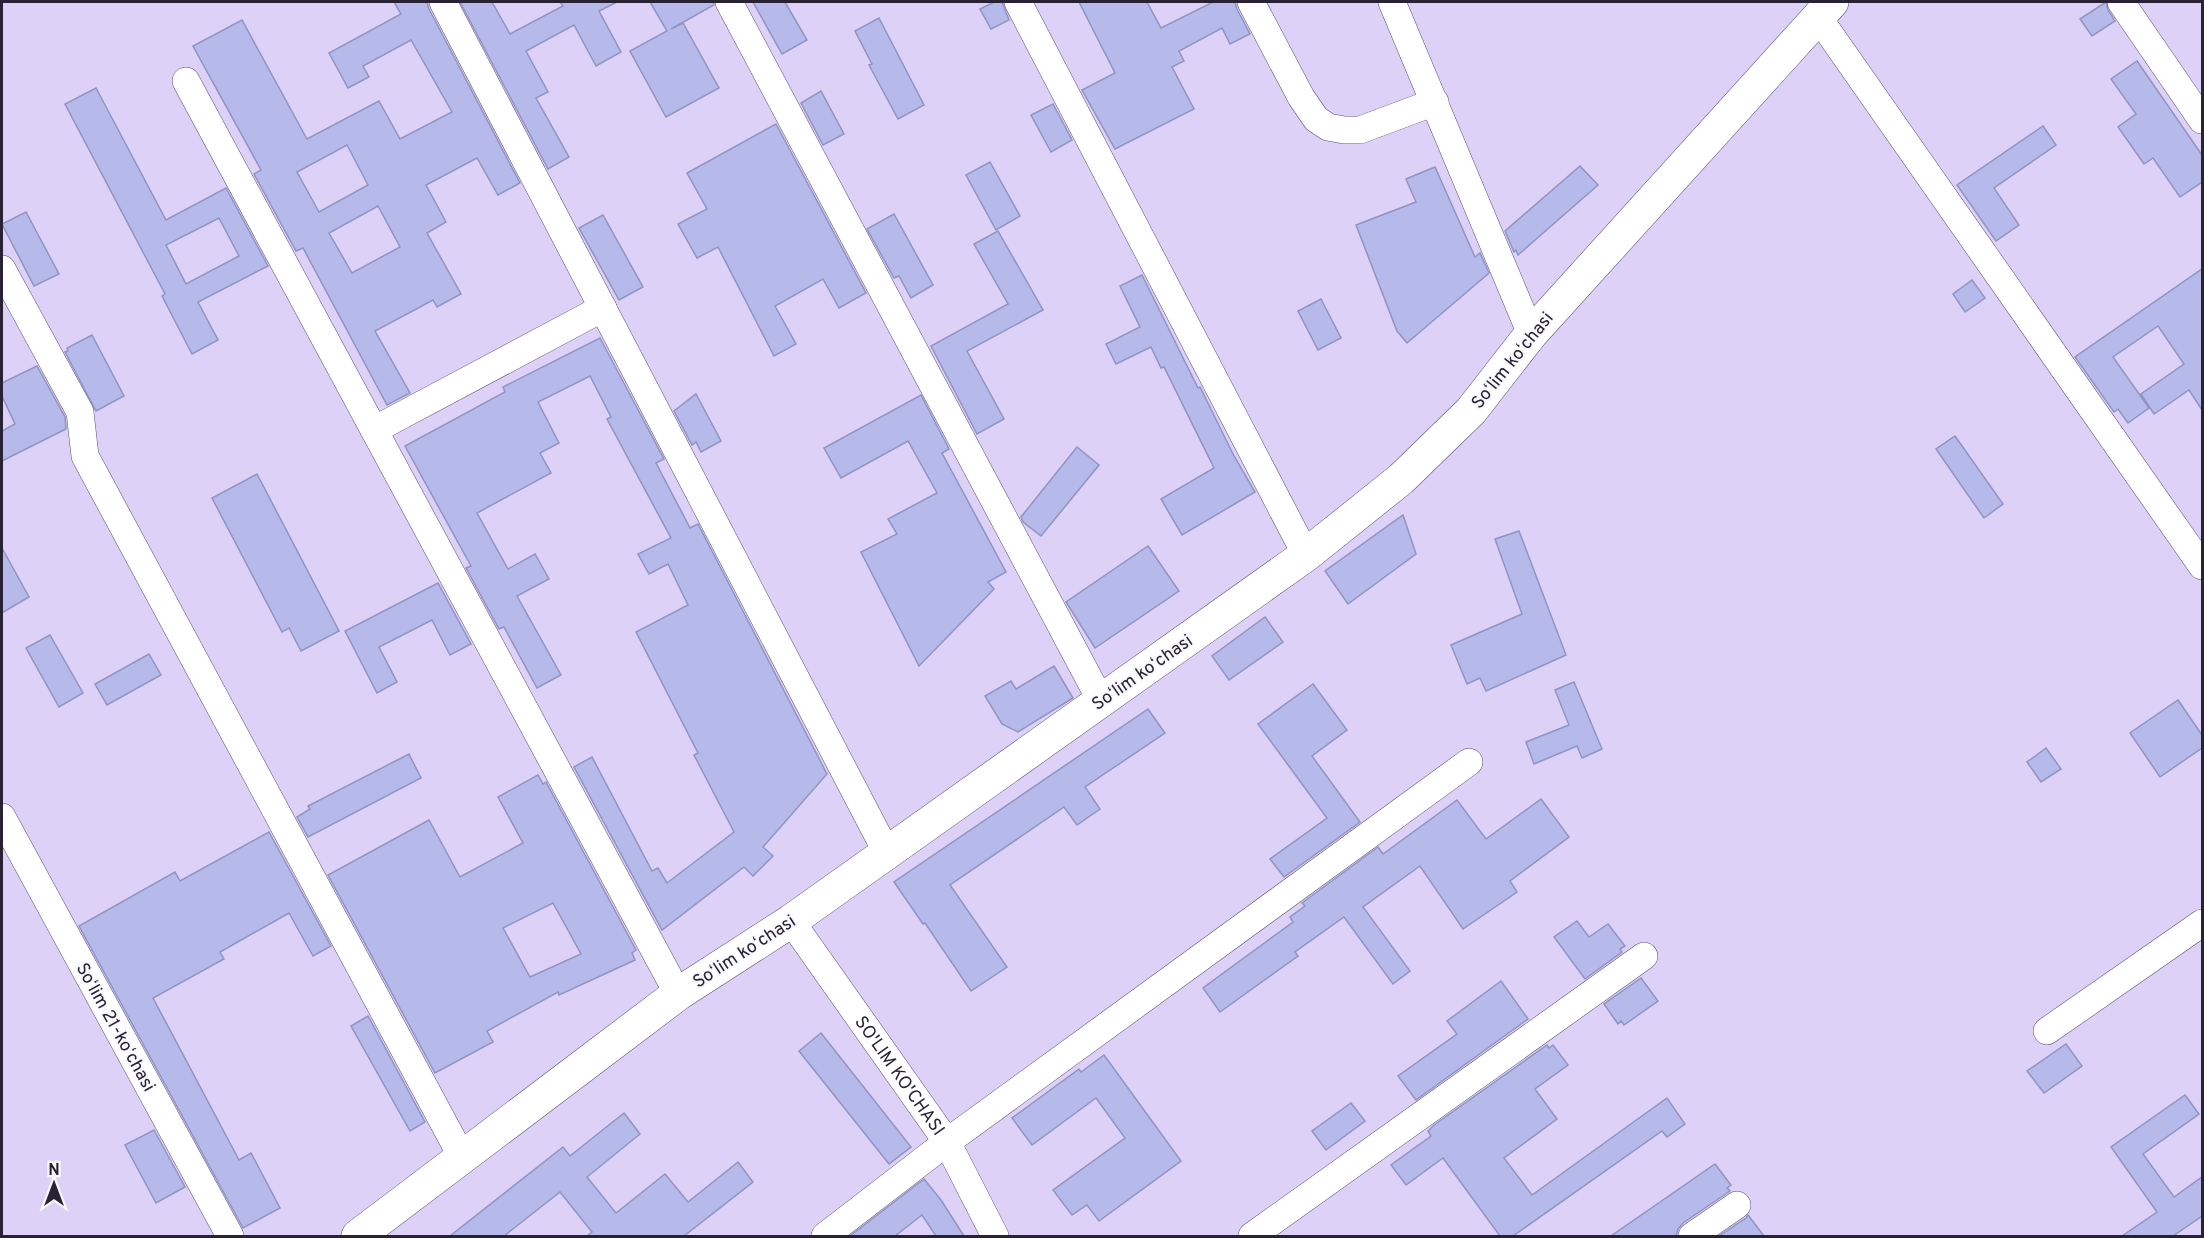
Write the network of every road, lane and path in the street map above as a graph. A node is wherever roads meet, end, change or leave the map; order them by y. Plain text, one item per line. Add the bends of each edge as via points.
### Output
1 (443, 2) edge
2 (729, 2) edge
3 (1018, 2) edge
4 (1251, 2) edge
5 (1392, 2) edge
6 (2121, 2) edge
7 (1825, 9) edge
8 (186, 81) dead end
9 (1435, 102) junction
10 (2202, 120) edge
11 (2, 269) edge
12 (603, 308) junction
13 (1531, 334) junction
14 (374, 430) junction
15 (1306, 555) junction
16 (2202, 566) edge
17 (1101, 701) junction
18 (1469, 762) dead end
19 (2, 817) edge
20 (887, 853) junction
21 (791, 921) junction
22 (2202, 923) edge
23 (1644, 956) dead end
24 (678, 994) junction
25 (2047, 1031) dead end
26 (947, 1142) junction
27 (462, 1157) junction
28 (1737, 1205) dead end
29 (230, 1236) edge
30 (358, 1236) edge
31 (825, 1236) edge
32 (995, 1236) edge
33 (1252, 1236) edge
34 (1692, 1236) edge

1 - 12 street
2 - 17 street
3 - 15 street
4 - 9 street via 1301,97 1316,119 1329,127 1360,130
5 - 9 street
6 - 10 street
7 - 13 street, Soʻlim koʻchasi
7 - 16 street
8 - 14 street
9 - 13 street
11 - 27 street via 80,412 85,456
12 - 14 street
12 - 20 street
13 - 15 street, Soʻlim koʻchasi via 1471,411 1401,479
14 - 24 street
15 - 17 street, Soʻlim koʻchasi
17 - 20 street, Soʻlim koʻchasi
18 - 26 street
19 - 29 street, Soʻlim 21-koʻchasi
20 - 21 street, Soʻlim koʻchasi
21 - 24 street, Soʻlim koʻchasi
21 - 26 street, SO'LIM KO'CHASI
22 - 25 street
23 - 33 street
24 - 27 street, Soʻlim koʻchasi
26 - 31 street
26 - 32 street, SO'LIM KO'CHASI
27 - 30 street, Soʻlim koʻchasi
28 - 34 street

